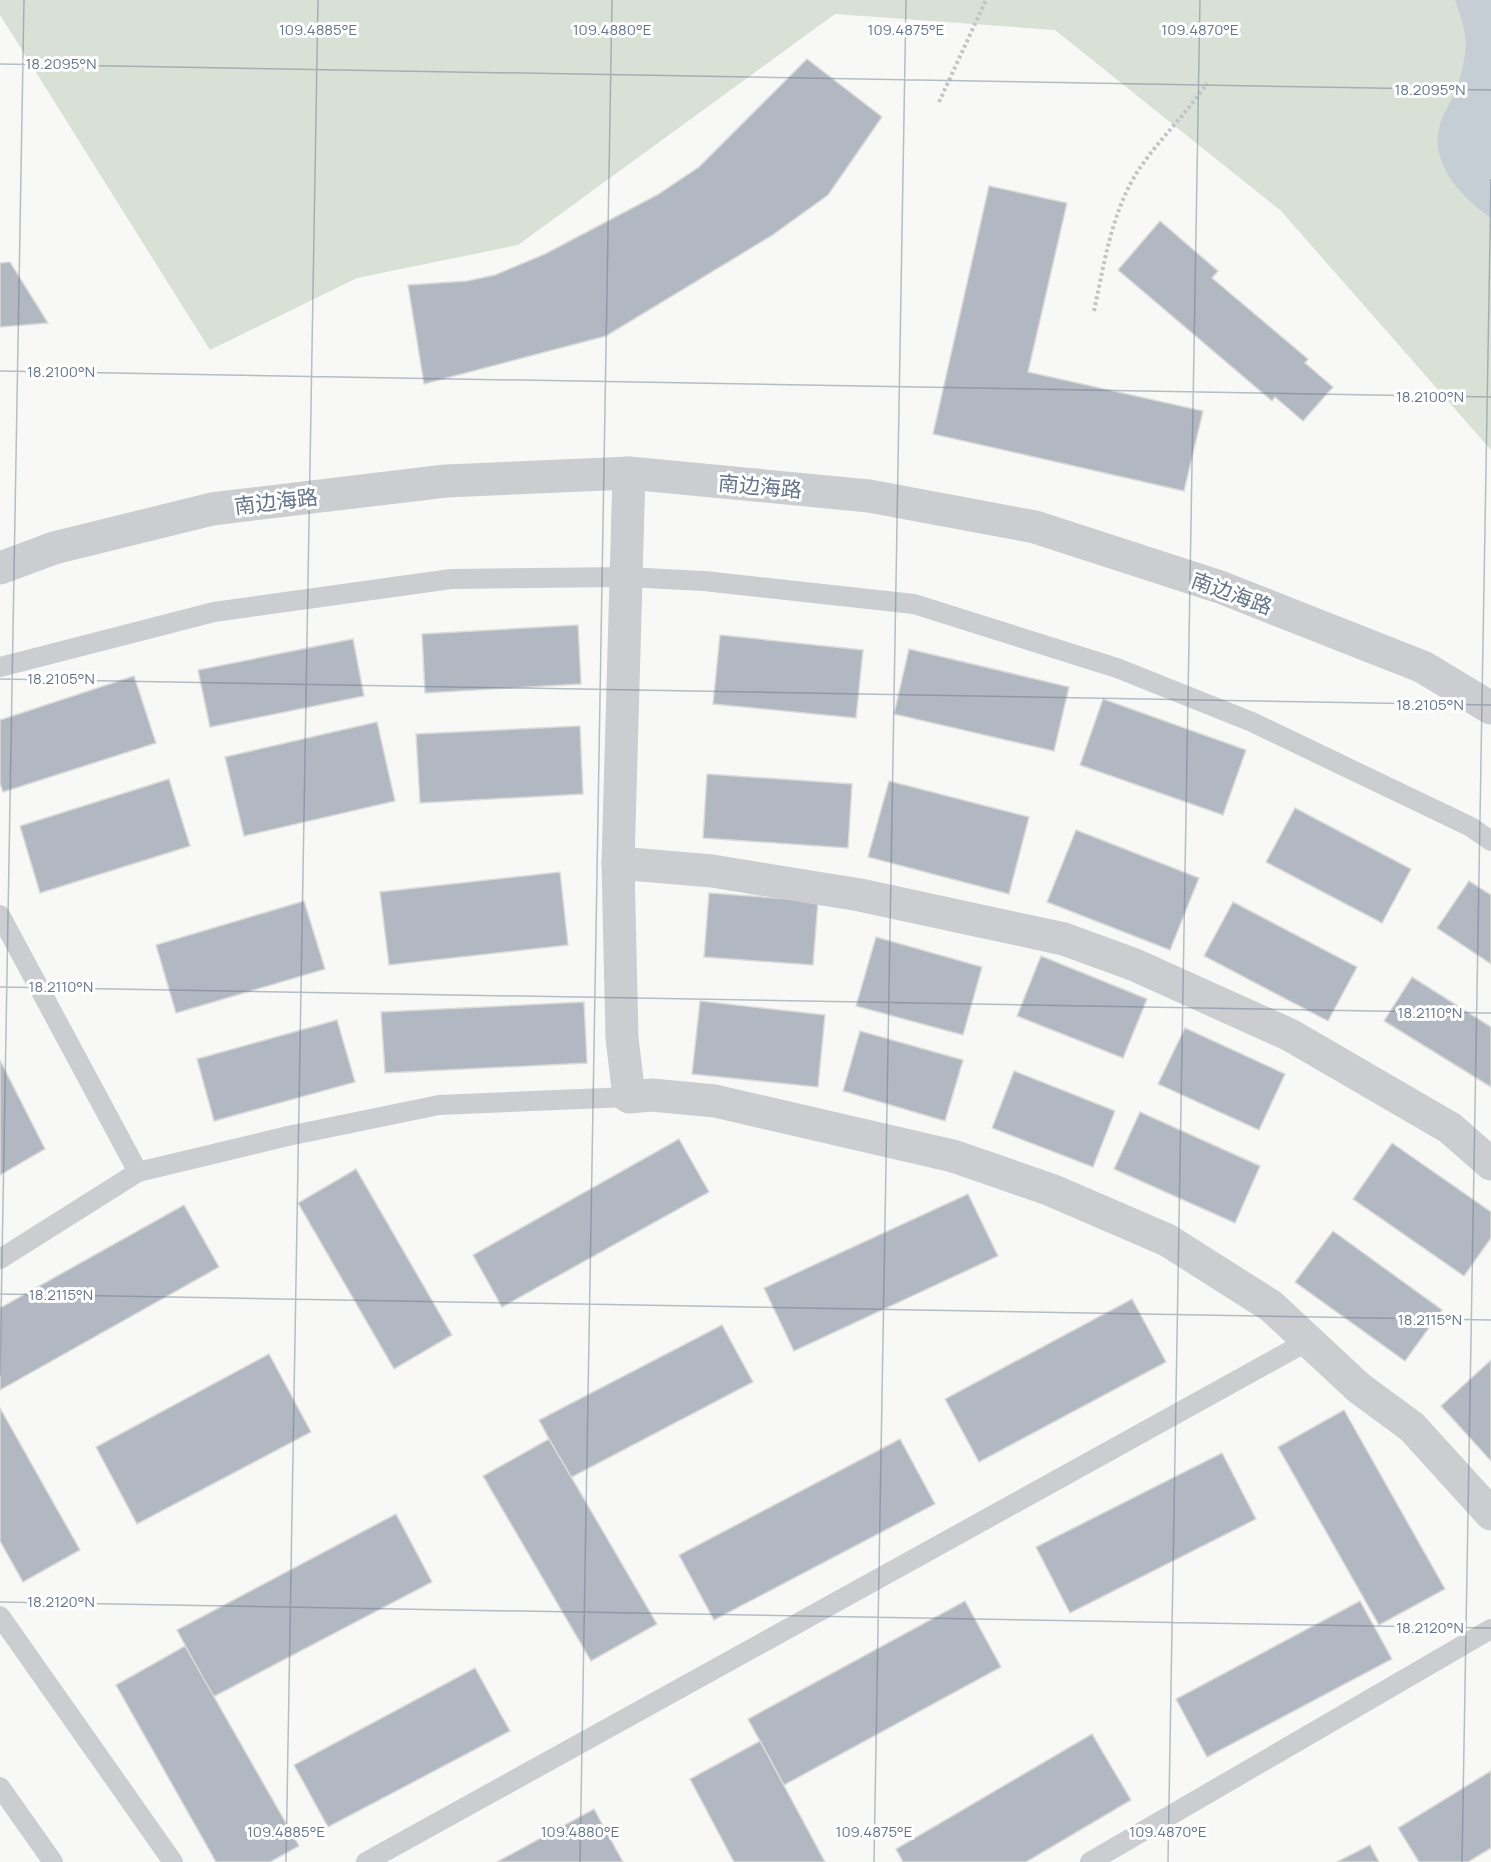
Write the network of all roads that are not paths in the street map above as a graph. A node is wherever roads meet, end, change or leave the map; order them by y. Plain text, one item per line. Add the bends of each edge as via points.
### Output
1 (629, 473) junction
2 (0, 568) edge
3 (626, 577) junction
4 (0, 667) edge
5 (1491, 708) edge
6 (1491, 841) edge
7 (618, 863) junction
8 (0, 915) edge
9 (629, 1097) junction
10 (1491, 1164) edge
11 (138, 1172) junction
12 (0, 1258) edge
13 (1308, 1341) junction
14 (1491, 1514) edge
15 (0, 1616) edge
16 (1491, 1629) edge
17 (0, 1787) edge
18 (53, 1862) edge
19 (173, 1862) edge
20 (366, 1862) edge
21 (1090, 1862) edge

1 - 2 street, 南边海路 via 446,481 212,509 54,548
1 - 3 street
1 - 5 street, 南边海路 via 869,496 1035,527 1220,587 1412,663
3 - 4 lane via 452,579 341,593 214,612
3 - 6 lane via 704,581 914,604 1117,668 1252,722 1471,827
3 - 7 street
7 - 9 street via 622,1038
7 - 10 street via 712,871 860,894 1064,939 1135,964 1290,1035 1450,1128
8 - 11 lane
9 - 11 lane via 439,1105
9 - 13 street via 652,1095 715,1101 953,1156 1051,1190 1167,1240 1271,1306
11 - 12 lane
13 - 14 street via 1359,1388 1412,1426
13 - 20 lane
15 - 19 lane
16 - 21 lane
17 - 18 lane

